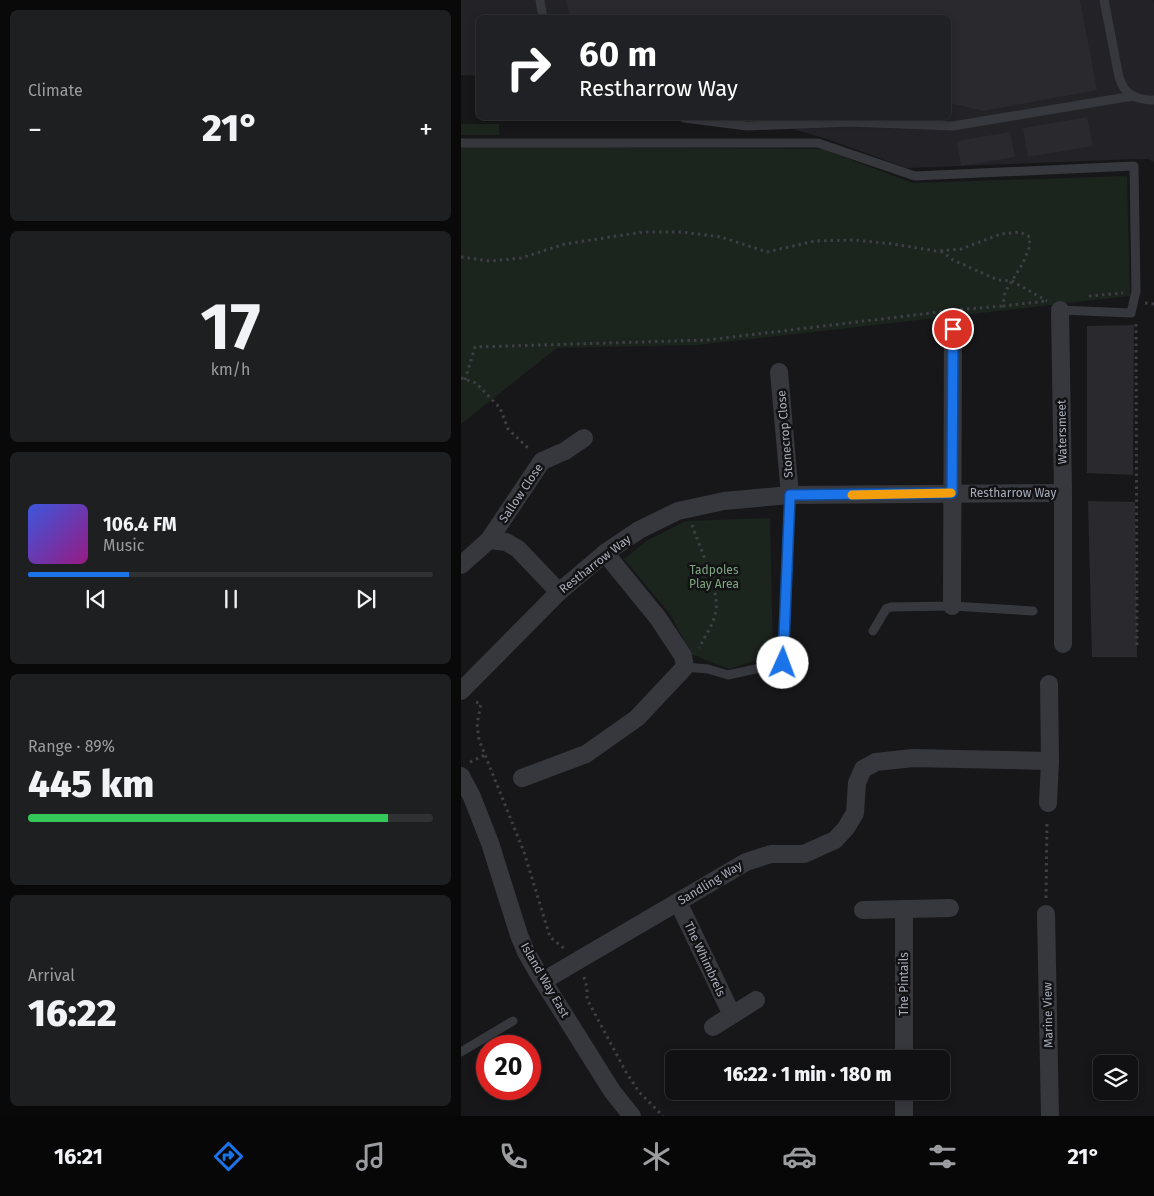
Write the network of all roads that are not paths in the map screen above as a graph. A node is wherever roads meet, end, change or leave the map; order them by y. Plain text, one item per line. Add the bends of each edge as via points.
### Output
1 (540, 0) edge
2 (1104, 0) edge
3 (542, 15) edge
4 (1133, 96) junction
5 (1154, 100) edge
6 (700, 120) edge
7 (461, 143) edge
8 (1060, 310) joint
9 (953, 329) dead end
10 (779, 372) dead end
11 (584, 438) dead end
12 (952, 493) junction
13 (1063, 493) junction
14 (790, 495) junction
15 (489, 540) junction
16 (605, 553) junction
17 (461, 565) edge
18 (559, 592) junction
19 (952, 606) junction
20 (1033, 611) dead end
21 (873, 631) dead end
22 (1063, 644) dead end
23 (685, 667) junction
24 (1049, 684) dead end
25 (465, 695) edge
26 (1050, 761) junction
27 (461, 776) edge
28 (522, 778) dead end
29 (1048, 803) road end
30 (678, 902) junction
31 (950, 908) dead end
32 (904, 909) junction
33 (863, 910) dead end
34 (1046, 914) road end
35 (543, 981) junction
36 (756, 1000) dead end
37 (732, 1015) junction
38 (513, 1021) dead end
39 (713, 1027) dead end
40 (904, 1050) edge
41 (461, 1052) edge
42 (904, 1100) edge
43 (632, 1116) edge
44 (904, 1116) edge
45 (1050, 1116) edge

1 - 3 lane
2 - 4 lane via 1119,77
4 - 5 lane
4 - 6 lane via 953,126 850,122 747,126
7 - 8 lane via 818,143 915,176 1134,166 1136,291 1131,313
8 - 13 street, Watersmeet
9 - 12 street
10 - 14 street, Stonecrop Close
11 - 15 street, Sallow Close via 542,461
12 - 13 street, Restharrow Way
12 - 14 street, Restharrow Way
12 - 19 street
13 - 22 street, Watersmeet
14 - 16 street, Restharrow Way via 724,501 678,511 639,530
14 - 23 lane via 783,663 728,675
15 - 17 street, Sallow Close
15 - 18 street, Sallow Close via 505,542 518,549
16 - 18 street, Restharrow Way
16 - 23 street via 658,618 683,656
18 - 25 street, Restharrow Way
19 - 20 lane
19 - 21 lane via 891,607 886,609
23 - 28 street via 637,718 586,754
24 - 26 street
26 - 29 street
26 - 30 street, Sandling Way via 913,758 876,762 863,769 857,782 855,813 835,840 804,854 771,854 746,862
27 - 35 street, Island Way East via 490,842 523,945
30 - 35 street, Sandling Way
30 - 37 street, The Whimbrels
31 - 32 street
32 - 33 street
32 - 40 street, The Pintails
34 - 45 street, Marine View
35 - 43 street, Island Way East via 612,1091
36 - 37 street
37 - 39 street
38 - 41 lane
42 - 44 street

